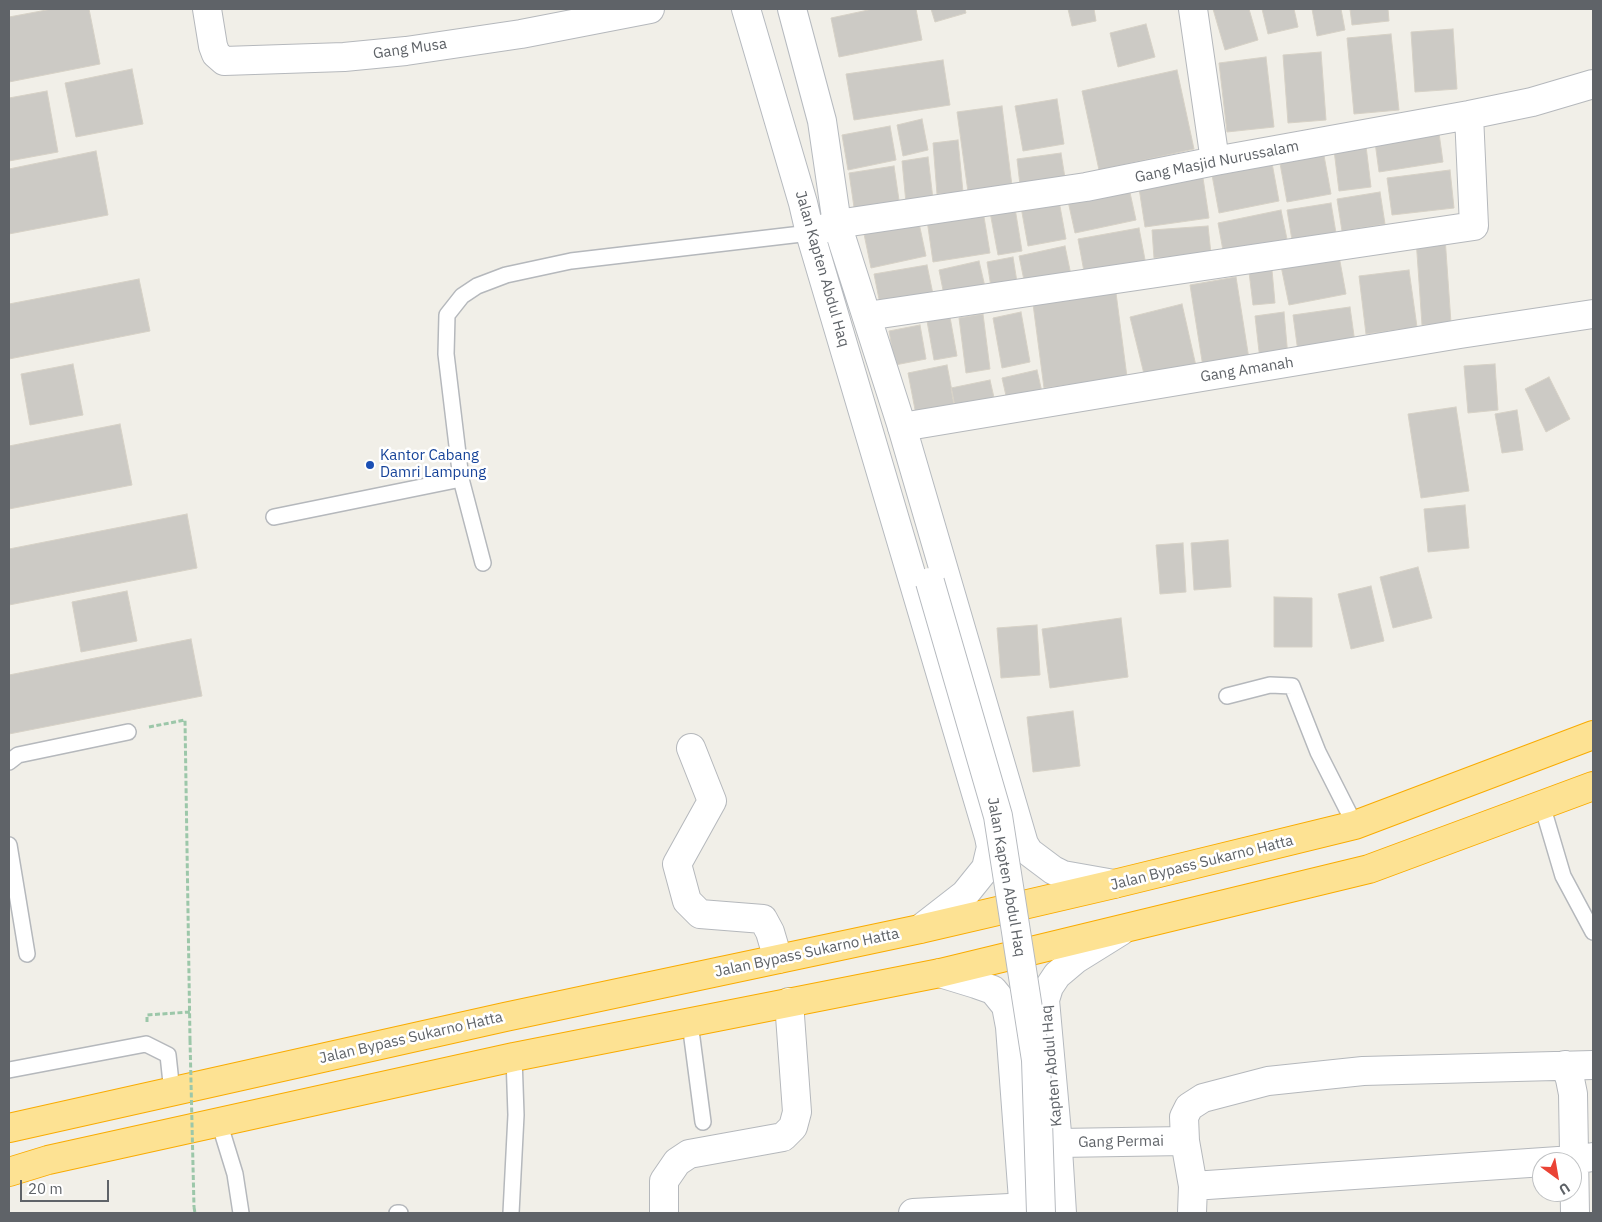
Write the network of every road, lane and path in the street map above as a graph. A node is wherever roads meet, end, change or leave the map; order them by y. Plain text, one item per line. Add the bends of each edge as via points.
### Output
1 (207, 9) edge
2 (650, 9) edge
3 (746, 9) edge
4 (792, 9) edge
5 (1193, 9) edge
6 (1593, 84) edge
7 (1469, 116) junction
8 (1215, 162) junction
9 (837, 224) junction
10 (810, 233) junction
11 (1593, 314) edge
12 (867, 316) junction
13 (902, 428) junction
14 (461, 479) junction
15 (274, 517) dead end
16 (929, 518) junction
17 (899, 530) junction
18 (921, 550) junction
19 (483, 563) dead end
20 (1227, 696) dead end
21 (128, 732) joint
22 (1593, 735) edge
23 (690, 748) dead end
24 (9, 762) edge
25 (1593, 786) edge
26 (1542, 805) junction
27 (1014, 811) junction
28 (985, 821) junction
29 (1355, 825) junction
30 (9, 845) edge
31 (1114, 884) junction
32 (1126, 928) junction
33 (920, 929) junction
34 (1593, 932) edge
35 (27, 954) dead end
36 (778, 959) junction
37 (940, 973) junction
38 (789, 1002) junction
39 (190, 1012) junction
40 (505, 1017) junction
41 (1047, 1021) junction
42 (690, 1022) junction
43 (1010, 1027) junction
44 (146, 1044) junction
45 (514, 1056) junction
46 (1593, 1065) edge
47 (1565, 1066) junction
48 (9, 1070) edge
49 (172, 1092) junction
50 (220, 1122) junction
51 (703, 1122) dead end
52 (9, 1128) edge
53 (1185, 1141) junction
54 (1058, 1143) junction
55 (1583, 1158) edge
56 (9, 1172) edge
57 (1193, 1186) junction
58 (1043, 1210) edge
59 (195, 1213) edge
60 (240, 1213) edge
61 (511, 1213) edge
62 (664, 1213) edge
63 (913, 1213) edge
64 (1192, 1213) edge
65 (1575, 1213) edge

1 - 2 street, Gang Musa via 213,46 216,54 224,60 344,57 406,51 521,34
3 - 10 street, Jalan Kapten Abdul Haq
4 - 9 street, Jalan Kapten Abdul Haq via 822,120
5 - 8 street
6 - 7 street, Gang Masjid Nurussalam
7 - 8 street, Gang Masjid Nurussalam
7 - 12 street via 1474,226
8 - 9 street, Gang Masjid Nurussalam via 1086,187
9 - 10 street, Gang Masjid Nurussalam
9 - 12 street, Jalan Kapten Abdul Haq
10 - 14 lane via 571,261 506,275 477,286 462,296 447,315 446,354
10 - 17 street, Jalan Kapten Abdul Haq
11 - 13 street, Gang Amanah
12 - 13 street, Jalan Kapten Abdul Haq
13 - 16 street, Jalan Kapten Abdul Haq
14 - 15 lane
14 - 19 lane
16 - 18 street, Jalan Kapten Abdul Haq
16 - 27 street, Jalan Kapten Abdul Haq
17 - 18 street
17 - 28 street, Jalan Kapten Abdul Haq
18 - 58 street, Jalan Kapten Abdul Haq, bridge via 998,816 1036,1060
20 - 29 lane via 1270,685 1292,686 1318,752
21 - 24 lane via 18,755
21 - 39 path via 185,720
22 - 29 highway, Jalan Bypass Sukarno Hatta
23 - 36 street via 712,800 676,864 688,900 700,914 763,919
25 - 26 highway
26 - 32 highway via 1369,869
26 - 34 lane via 1563,876
27 - 28 street via 1012,825 1004,830 994,830
27 - 31 street, Jalan Kapten Abdul Haq via 1029,852 1053,870
28 - 33 street, Jalan Kapten Abdul Haq via 991,847 986,868 965,894
29 - 31 highway, Jalan Bypass Sukarno Hatta
30 - 35 lane
31 - 33 highway, Jalan Bypass Sukarno Hatta
32 - 37 highway
32 - 41 street, Kapten Abdul Haq via 1076,958 1057,975 1045,1000
33 - 36 highway, Jalan Bypass Sukarno Hatta
36 - 40 highway, Jalan Bypass Sukarno Hatta
37 - 38 highway
37 - 43 street via 993,990 1006,1006
38 - 42 highway
38 - 62 street via 797,1112 793,1126 783,1137 689,1154 676,1162 664,1181
39 - 44 path via 147,1015
39 - 59 path, bridge
40 - 45 highway
40 - 49 highway, Jalan Bypass Sukarno Hatta
41 - 43 street via 1038,1009 1028,1006 1014,1012
41 - 54 street, Kapten Abdul Haq
42 - 45 highway
42 - 51 lane
43 - 58 street
44 - 48 lane
44 - 49 lane via 168,1055
45 - 50 highway
45 - 61 lane via 516,1115
46 - 47 street
47 - 53 street via 1363,1071 1268,1081 1196,1102 1184,1117
47 - 55 street
49 - 52 highway, Jalan Bypass Sukarno Hatta
50 - 56 highway via 48,1160
50 - 60 lane via 235,1174
53 - 54 street, Gang Permai
53 - 57 street
54 - 58 street, Kapten Abdul Haq
55 - 57 street
55 - 65 street
57 - 64 street
58 - 63 street

